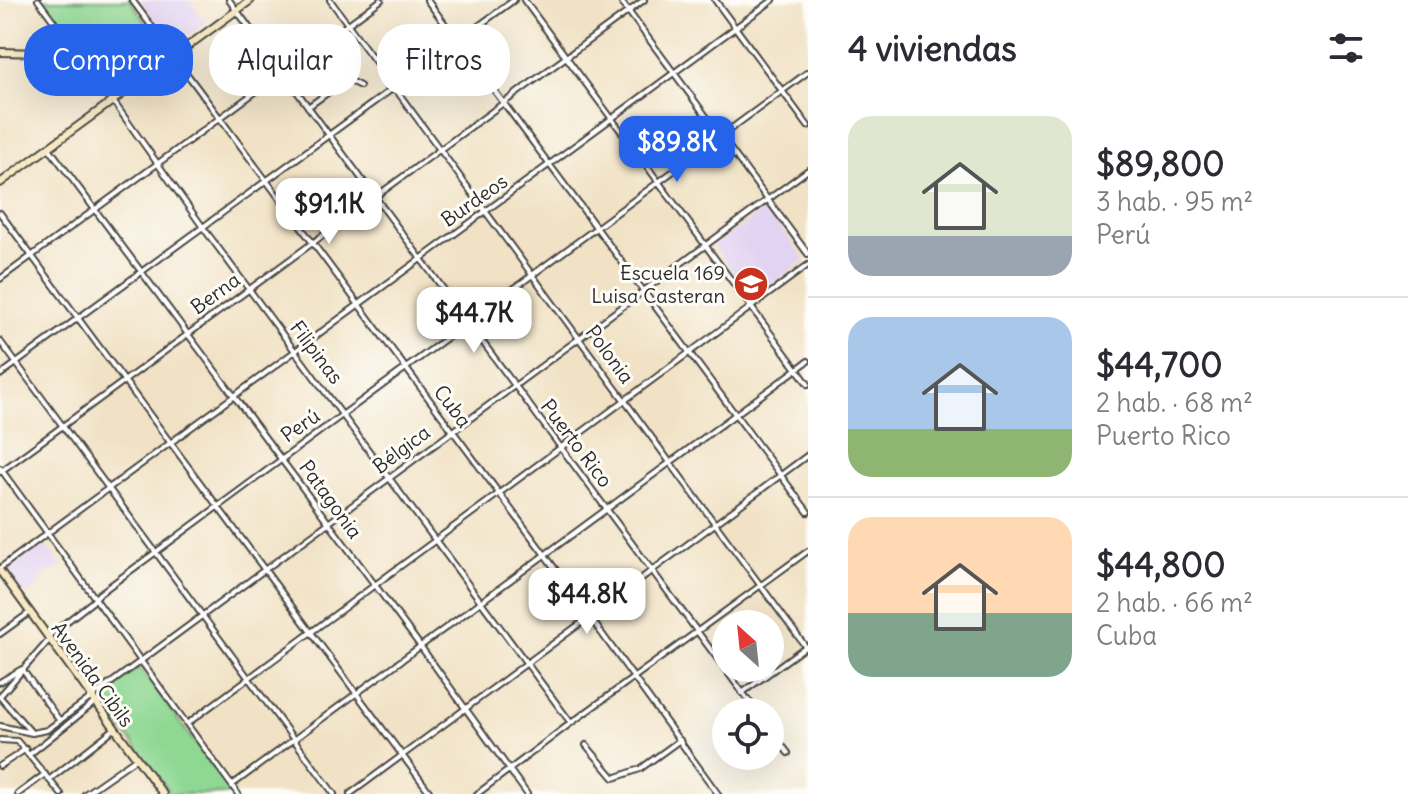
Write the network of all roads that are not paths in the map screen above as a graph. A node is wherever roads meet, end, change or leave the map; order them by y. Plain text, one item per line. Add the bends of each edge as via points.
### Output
1 (38, 0) edge
2 (132, 0) edge
3 (229, 0) edge
4 (251, 0) edge
5 (330, 0) edge
6 (381, 0) edge
7 (427, 0) edge
8 (514, 0) edge
9 (524, 0) edge
10 (620, 0) edge
11 (644, 0) edge
12 (715, 0) edge
13 (773, 0) edge
14 (237, 11) junction
15 (627, 12) junction
16 (56, 24) edge
17 (150, 24) edge
18 (247, 24) edge
19 (347, 24) edge
20 (349, 24) edge
21 (445, 24) edge
22 (481, 24) edge
23 (735, 28) junction
24 (193, 42) edge
25 (361, 43) edge
26 (0, 52) edge
27 (24, 52) edge
28 (567, 58) junction
29 (377, 64) edge
30 (808, 72) edge
31 (674, 74) junction
32 (193, 82) edge
33 (783, 91) junction
34 (109, 96) edge
35 (120, 96) edge
36 (250, 96) edge
37 (300, 96) edge
38 (323, 96) edge
39 (381, 96) edge
40 (401, 96) edge
41 (499, 96) edge
42 (113, 101) junction
43 (504, 103) junction
44 (308, 107) junction
45 (220, 118) junction
46 (612, 120) junction
47 (808, 126) edge
48 (328, 134) junction
49 (721, 137) junction
50 (49, 148) junction
51 (439, 148) junction
52 (158, 163) junction
53 (550, 166) junction
54 (808, 170) edge
55 (265, 180) junction
56 (0, 183) edge
57 (659, 183) junction
58 (373, 196) junction
59 (768, 200) junction
60 (94, 210) junction
61 (485, 211) junction
62 (0, 213) edge
63 (202, 226) junction
64 (597, 228) junction
65 (310, 242) junction
66 (705, 246) junction
67 (808, 254) edge
68 (31, 255) junction
69 (420, 258) junction
70 (808, 265) edge
71 (141, 270) junction
72 (532, 274) junction
73 (0, 279) edge
74 (249, 288) junction
75 (642, 290) junction
76 (358, 306) junction
77 (751, 307) junction
78 (76, 318) junction
79 (467, 321) junction
80 (188, 332) junction
81 (579, 337) junction
82 (0, 341) edge
83 (296, 351) junction
84 (690, 352) junction
85 (808, 361) edge
86 (16, 363) junction
87 (404, 368) junction
88 (797, 369) junction
89 (0, 375) edge
90 (125, 379) junction
91 (808, 384) edge
92 (514, 385) junction
93 (234, 395) junction
94 (624, 400) junction
95 (343, 414) junction
96 (736, 414) junction
97 (63, 425) junction
98 (451, 431) junction
99 (171, 442) junction
100 (559, 447) junction
101 (808, 455) edge
102 (281, 458) junction
103 (670, 462) junction
104 (1, 470) edge
105 (781, 475) junction
106 (390, 477) junction
107 (109, 487) junction
108 (498, 493) junction
109 (218, 505) junction
110 (606, 509) junction
111 (808, 512) edge
112 (328, 523) junction
113 (715, 523) junction
114 (48, 533) junction
115 (435, 539) junction
116 (808, 551) edge
117 (155, 552) junction
118 (545, 555) junction
119 (265, 569) junction
120 (0, 570) edge
121 (652, 572) junction
122 (762, 584) junction
123 (374, 585) junction
124 (96, 597) junction
125 (481, 601) junction
126 (29, 613) junction
127 (203, 616) junction
128 (589, 617) junction
129 (311, 631) junction
130 (696, 631) junction
131 (0, 634) edge
132 (48, 639) junction
133 (420, 646) junction
134 (807, 647) edge
135 (140, 659) junction
136 (526, 663) junction
137 (22, 669) junction
138 (248, 677) junction
139 (634, 677) junction
140 (0, 682) edge
141 (357, 693) junction
142 (742, 693) junction
143 (0, 697) edge
144 (746, 698) edge
145 (92, 700) junction
146 (465, 709) junction
147 (60, 721) junction
148 (188, 723) junction
149 (571, 723) junction
150 (0, 726) edge
151 (114, 729) junction
152 (32, 733) junction
153 (0, 740) edge
154 (294, 740) junction
155 (680, 740) junction
156 (586, 745) dead end
157 (784, 748) edge
158 (28, 751) junction
159 (788, 753) dead end
160 (402, 755) junction
161 (136, 759) junction
162 (0, 766) edge
163 (509, 771) junction
164 (45, 774) junction
165 (50, 779) junction
166 (232, 785) junction
167 (18, 794) edge
168 (61, 794) edge
169 (85, 794) edge
170 (163, 794) edge
171 (238, 794) edge
172 (334, 794) edge
173 (350, 794) edge
174 (431, 794) edge
175 (477, 794) edge
176 (527, 794) edge
177 (718, 794) edge

1 - 16 street, Filipinas
2 - 17 street, Cuba
3 - 14 street, Puerto Rico
4 - 14 street
5 - 19 street, Polonia
6 - 20 street
7 - 21 street
8 - 22 street
9 - 28 street
10 - 15 street
11 - 15 street, Berna
12 - 23 street
13 - 23 street, Burdeos
14 - 18 street, Puerto Rico
14 - 24 street
15 - 28 street, Berna
15 - 31 street
23 - 31 street, Burdeos
23 - 33 street
25 - 29 street, Polonia
26 - 27 street
28 - 43 street, Berna
28 - 46 street
30 - 33 street, Perú
31 - 46 street, Burdeos
31 - 49 street
32 - 45 street, Cuba
33 - 47 street
33 - 49 street, Perú
34 - 42 street, Filipinas
35 - 42 street
36 - 45 street
37 - 44 street, Puerto Rico
38 - 44 street
39 - 48 street
40 - 51 street, Polonia
41 - 43 street
42 - 50 street
42 - 52 street, Filipinas
43 - 51 street, Berna
43 - 53 street
44 - 48 street, Puerto Rico
45 - 52 street
45 - 55 street, Cuba
46 - 53 street, Burdeos
46 - 57 street
48 - 55 street
48 - 58 street, Puerto Rico
49 - 57 street, Perú
49 - 59 street
50 - 56 street
50 - 60 street, Patagonia
51 - 58 street, Berna
51 - 61 street, Polonia
52 - 60 street
52 - 63 street, Filipinas
53 - 61 street, Burdeos
53 - 64 street
54 - 59 street, Bélgica
55 - 63 street
55 - 65 street, Cuba
57 - 64 street, Perú
57 - 66 street
58 - 65 street, Berna
58 - 69 street, Puerto Rico
59 - 66 street, Bélgica
59 - 67 street
60 - 68 street
60 - 71 street, Patagonia
61 - 69 street, Burdeos
61 - 72 street, Polonia
62 - 68 street
63 - 71 street
63 - 74 street, Filipinas
64 - 72 street, Perú
64 - 75 street
65 - 74 street, Berna
65 - 76 street, Cuba
66 - 75 street, Bélgica
66 - 77 street
68 - 73 street
68 - 78 street
69 - 76 street, Burdeos
69 - 79 street, Puerto Rico
70 - 77 street
71 - 78 street
71 - 80 street, Patagonia
72 - 79 street, Perú
72 - 81 street, Polonia
74 - 80 street, Berna
74 - 83 street, Filipinas
75 - 81 street, Bélgica
75 - 84 street
76 - 83 street, Burdeos
76 - 87 street, Cuba
77 - 84 street
77 - 88 street
78 - 86 street
78 - 90 street
79 - 87 street, Perú
79 - 92 street, Puerto Rico
80 - 90 street, Berna
80 - 93 street, Patagonia
81 - 92 street, Bélgica
81 - 94 street, Polonia
82 - 86 street
83 - 93 street, Burdeos
83 - 95 street, Filipinas
84 - 94 street
84 - 96 street
85 - 88 street
86 - 89 street
86 - 97 street
87 - 95 street, Perú
87 - 98 street, Cuba
88 - 91 street
88 - 96 street
90 - 97 street, Berna
90 - 99 street
92 - 98 street, Bélgica
92 - 100 street, Puerto Rico
93 - 99 street, Burdeos
93 - 102 street, Patagonia
94 - 100 street
94 - 103 street, Polonia
95 - 102 street, Perú
95 - 106 street, Filipinas
96 - 103 street
96 - 105 street
97 - 104 street, Berna
97 - 107 street
98 - 106 street, Bélgica
98 - 108 street, Cuba
99 - 107 street, Burdeos
99 - 109 street
100 - 108 street
100 - 110 street, Puerto Rico
101 - 105 street
102 - 109 street, Perú
102 - 112 street, Patagonia
103 - 110 street
103 - 113 street, Polonia
104 - 114 street
105 - 111 street
105 - 113 street
106 - 112 street, Bélgica
106 - 115 street, Filipinas
107 - 114 street, Burdeos
107 - 117 street
108 - 115 street
108 - 118 street, Cuba
109 - 117 street, Perú
109 - 119 street
110 - 118 street
110 - 121 street, Puerto Rico
112 - 119 street, Bélgica
112 - 123 street, Patagonia
113 - 121 street
113 - 122 street, Polonia
114 - 120 street, Burdeos
114 - 124 street
115 - 123 street
115 - 125 street, Filipinas
116 - 122 street
117 - 124 street, Perú
117 - 127 street
118 - 125 street
118 - 128 street, Cuba
119 - 127 street, Bélgica
119 - 129 street
120 - 126 street, Avenida Cibils
121 - 128 street
121 - 130 street, Puerto Rico
122 - 130 street
122 - 134 street, Polonia
123 - 129 street
123 - 133 street, Patagonia
124 - 132 street, Perú
124 - 135 street
125 - 133 street
125 - 136 street, Filipinas
126 - 131 street
126 - 132 street, Avenida Cibils
127 - 135 street, Bélgica
127 - 138 street
128 - 136 street
128 - 139 street, Cuba
129 - 138 street
129 - 141 street
130 - 139 street
130 - 142 street, Puerto Rico
132 - 137 street, Perú
132 - 145 street, Avenida Cibils
133 - 141 street
133 - 146 street, Patagonia
134 - 142 street
135 - 145 street, Bélgica
135 - 148 street
136 - 146 street
136 - 149 street, Filipinas
137 - 140 street
137 - 143 street
137 - 147 street
138 - 148 street
138 - 154 street
139 - 149 street
139 - 155 street, Cuba
141 - 154 street
141 - 160 street
142 - 144 street, Puerto Rico
143 - 152 street
145 - 147 street
145 - 151 street, Avenida Cibils
145 - 158 street
146 - 160 street
146 - 163 street, Patagonia
147 - 152 street
148 - 166 street
149 - 163 street
150 - 152 street
151 - 161 street, Avenida Cibils
151 - 165 street
153 - 158 street via 17,741
154 - 166 street
154 - 172 street
155 - 156 street via 640,769 614,778
155 - 177 street, Cuba
157 - 159 street
158 - 162 street
158 - 164 street
160 - 173 street
160 - 174 street
161 - 169 street
161 - 170 street, Avenida Cibils
163 - 175 street
163 - 176 street, Patagonia
164 - 165 street
164 - 167 street
165 - 168 street
166 - 171 street

